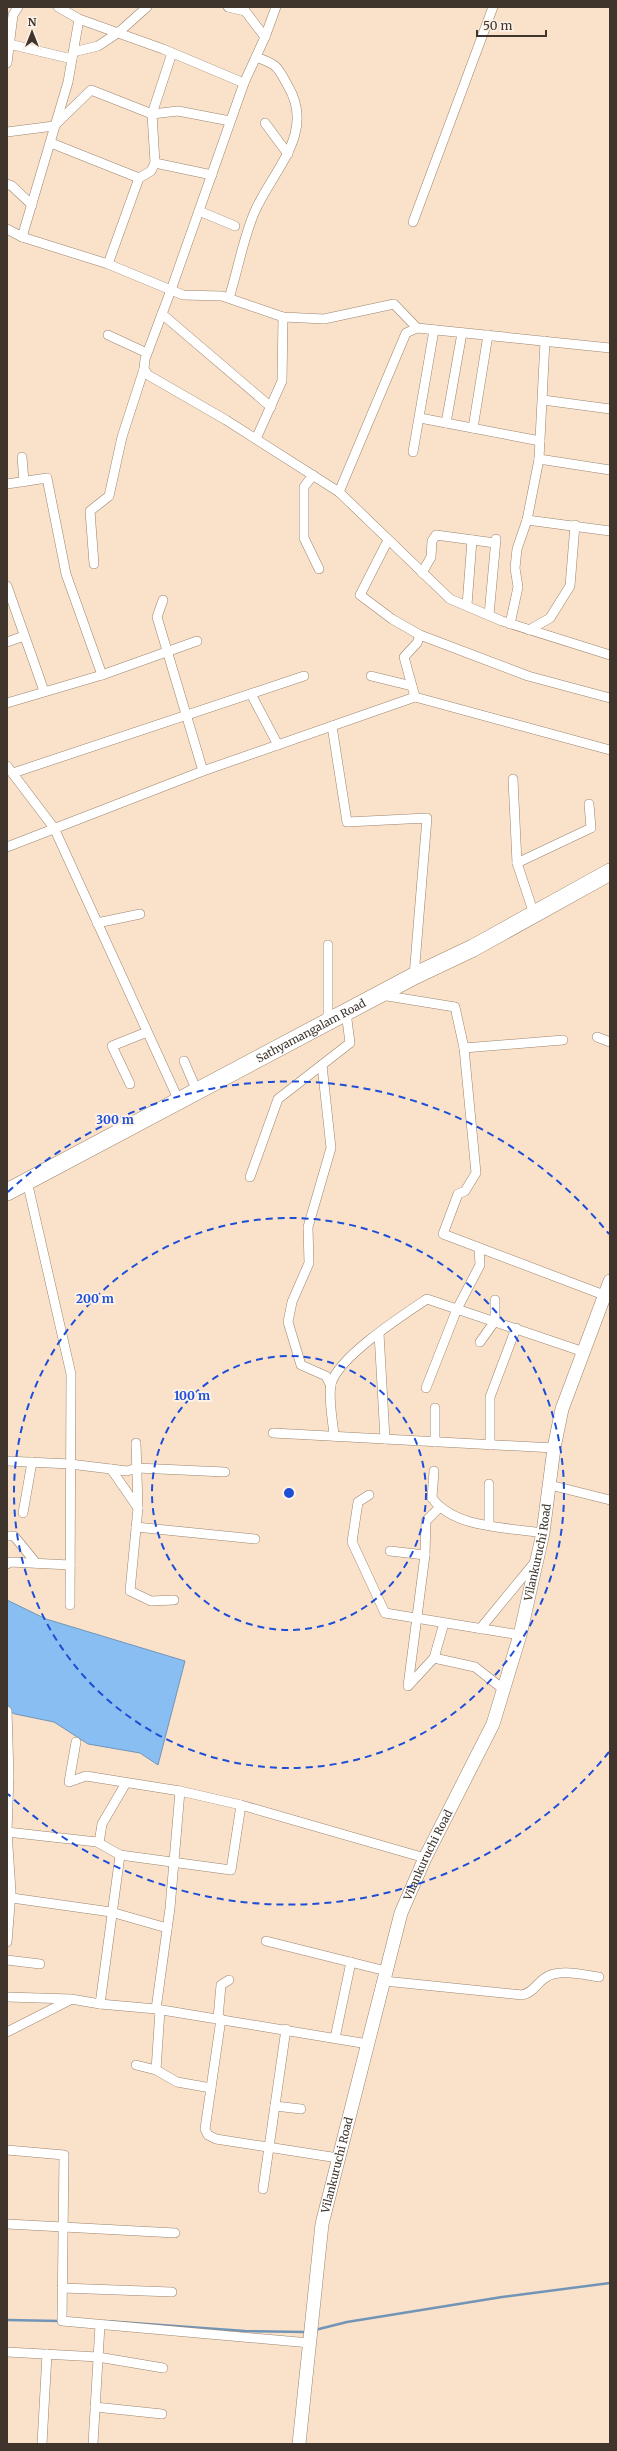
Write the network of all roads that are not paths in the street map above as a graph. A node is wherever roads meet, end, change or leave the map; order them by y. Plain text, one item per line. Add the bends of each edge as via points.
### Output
1 (18, 7) edge
2 (58, 7) edge
3 (147, 7) edge
4 (228, 7) edge
5 (276, 7) edge
6 (493, 7) edge
7 (244, 9) edge
8 (79, 19) junction
9 (118, 33) junction
10 (265, 37) junction
11 (9, 44) junction
12 (172, 53) junction
13 (73, 55) junction
14 (256, 57) junction
15 (7, 63) edge
16 (244, 83) junction
17 (152, 114) junction
18 (230, 121) junction
19 (265, 123) dead end
20 (54, 126) junction
21 (7, 132) edge
22 (51, 143) junction
23 (288, 154) junction
24 (155, 163) junction
25 (212, 175) junction
26 (139, 178) junction
27 (7, 184) edge
28 (32, 204) junction
29 (199, 212) junction
30 (413, 222) dead end
31 (235, 226) dead end
32 (7, 229) edge
33 (22, 237) junction
34 (108, 264) junction
35 (171, 290) junction
36 (229, 298) junction
37 (162, 314) junction
38 (283, 317) junction
39 (417, 328) junction
40 (434, 330) junction
41 (462, 333) junction
42 (108, 335) dead end
43 (488, 335) junction
44 (545, 341) junction
45 (610, 348) edge
46 (147, 353) junction
47 (144, 369) junction
48 (543, 400) junction
49 (270, 407) junction
50 (610, 409) edge
51 (420, 418) junction
52 (446, 423) junction
53 (473, 428) junction
54 (256, 439) junction
55 (540, 441) junction
56 (413, 452) dead end
57 (22, 457) dead end
58 (539, 459) junction
59 (610, 470) edge
60 (313, 475) junction
61 (24, 482) junction
62 (7, 484) edge
63 (339, 492) junction
64 (527, 520) junction
65 (575, 525) junction
66 (610, 531) edge
67 (388, 540) junction
68 (472, 540) junction
69 (94, 564) dead end
70 (319, 569) dead end
71 (422, 573) junction
72 (7, 586) edge
73 (163, 600) dead end
74 (466, 605) junction
75 (489, 614) junction
76 (510, 624) junction
77 (529, 630) junction
78 (420, 635) junction
79 (24, 636) junction
80 (197, 641) dead end
81 (7, 642) edge
82 (168, 652) junction
83 (610, 655) edge
84 (102, 675) junction
85 (304, 676) dead end
86 (371, 676) dead end
87 (412, 686) junction
88 (44, 691) junction
89 (251, 694) junction
90 (415, 697) junction
91 (610, 698) edge
92 (7, 703) edge
93 (186, 715) junction
94 (332, 726) junction
95 (278, 745) junction
96 (610, 750) edge
97 (7, 766) edge
98 (203, 771) junction
99 (13, 773) junction
100 (514, 779) dead end
101 (589, 804) dead end
102 (54, 828) junction
103 (7, 847) edge
104 (517, 863) junction
105 (610, 872) edge
106 (140, 914) dead end
107 (534, 914) junction
108 (97, 923) junction
109 (328, 945) dead end
110 (414, 976) junction
111 (379, 995) junction
112 (346, 1012) junction
113 (328, 1022) junction
114 (147, 1032) junction
115 (597, 1037) dead end
116 (563, 1040) dead end
117 (610, 1042) edge
118 (464, 1048) junction
119 (184, 1061) dead end
120 (322, 1065) junction
121 (130, 1084) dead end
122 (197, 1092) junction
123 (179, 1101) junction
124 (250, 1177) dead end
125 (27, 1181) junction
126 (9, 1190) edge
127 (479, 1248) junction
128 (610, 1281) edge
129 (604, 1295) junction
130 (495, 1300) dead end
131 (457, 1309) junction
132 (495, 1321) junction
133 (516, 1328) junction
134 (379, 1333) junction
135 (480, 1342) dead end
136 (584, 1352) junction
137 (331, 1386) junction
138 (426, 1388) dead end
139 (435, 1408) dead end
140 (273, 1433) dead end
141 (334, 1436) junction
142 (385, 1439) junction
143 (435, 1442) junction
144 (136, 1443) dead end
145 (490, 1445) junction
146 (554, 1448) junction
147 (7, 1461) edge
148 (32, 1462) junction
149 (70, 1464) junction
150 (137, 1468) junction
151 (111, 1469) junction
152 (434, 1471) dead end
153 (225, 1472) dead end
154 (489, 1484) dead end
155 (550, 1485) junction
156 (369, 1495) dead end
157 (610, 1500) edge
158 (138, 1508) junction
159 (439, 1508) junction
160 (23, 1513) dead end
161 (489, 1525) junction
162 (136, 1527) junction
163 (543, 1533) junction
164 (7, 1536) edge
165 (255, 1539) dead end
166 (390, 1551) dead end
167 (425, 1555) junction
168 (537, 1560) junction
169 (36, 1563) junction
170 (7, 1564) edge
171 (70, 1565) junction
172 (174, 1600) dead end
173 (70, 1605) dead end
174 (417, 1619) junction
175 (444, 1623) junction
176 (480, 1629) junction
177 (520, 1635) junction
178 (434, 1658) junction
179 (503, 1689) junction
180 (7, 1711) edge
181 (76, 1742) dead end
182 (8, 1776) edge
183 (126, 1783) junction
184 (180, 1791) junction
185 (241, 1805) junction
186 (7, 1832) edge
187 (99, 1843) junction
188 (120, 1854) junction
189 (425, 1858) junction
190 (173, 1862) junction
191 (10, 1893) edge
192 (111, 1912) junction
193 (167, 1928) junction
194 (266, 1941) dead end
195 (7, 1942) edge
196 (7, 1960) edge
197 (351, 1962) junction
198 (40, 1964) dead end
199 (385, 1976) junction
200 (599, 1977) dead end
201 (229, 1980) dead end
202 (7, 1997) edge
203 (71, 1999) junction
204 (100, 2004) junction
205 (158, 2009) junction
206 (219, 2019) junction
207 (286, 2029) junction
208 (7, 2032) edge
209 (335, 2038) junction
210 (368, 2044) junction
211 (136, 2066) dead end
212 (156, 2070) junction
213 (211, 2088) junction
214 (275, 2106) junction
215 (301, 2109) dead end
216 (269, 2147) junction
217 (7, 2150) edge
218 (338, 2158) junction
219 (263, 2189) dead end
220 (7, 2224) edge
221 (63, 2228) junction
222 (175, 2233) dead end
223 (62, 2288) junction
224 (172, 2292) dead end
225 (100, 2325) junction
226 (310, 2335) junction
227 (7, 2352) edge
228 (47, 2354) junction
229 (98, 2357) junction
230 (163, 2368) dead end
231 (95, 2407) junction
232 (162, 2414) dead end
233 (42, 2444) edge
234 (93, 2444) edge
235 (299, 2444) edge

1 - 11 street via 13,15
2 - 8 street
3 - 9 street
4 - 7 street
5 - 10 street
6 - 30 street
7 - 10 street
8 - 9 street
8 - 13 street
9 - 12 street
9 - 13 street via 98,46
10 - 14 street
11 - 13 street
11 - 15 street
12 - 16 street
12 - 17 street
13 - 20 street via 68,82
14 - 16 street
14 - 23 street via 276,64 294,97 297,133
16 - 18 street
17 - 18 street via 178,111
17 - 20 street via 91,90
17 - 24 street
18 - 25 street
19 - 23 street
20 - 21 street
20 - 22 street
22 - 26 street
22 - 28 street
23 - 36 street via 255,211
24 - 25 street
24 - 26 street via 150,171
25 - 29 street
26 - 34 street
27 - 28 street
28 - 33 street
29 - 31 street
29 - 35 street
32 - 33 street
33 - 34 street
34 - 35 street
35 - 36 street via 183,295
35 - 37 street
36 - 38 street
37 - 46 street
37 - 49 street
38 - 39 street via 324,319 394,304
38 - 49 street via 282,381
39 - 40 street
39 - 63 street via 406,333
40 - 41 street
40 - 51 street
41 - 43 street
41 - 52 street
42 - 46 street
43 - 44 street
43 - 53 street
44 - 45 street
44 - 48 street
46 - 47 street
47 - 54 street via 148,375 168,388
47 - 69 street via 122,437 109,496 90,511
48 - 50 street
48 - 55 street
49 - 54 street
51 - 52 street
51 - 56 street
52 - 53 street
53 - 55 street
54 - 60 street
55 - 58 street
57 - 61 street
58 - 59 street
58 - 64 street
60 - 63 street
60 - 70 street via 304,487 304,538
61 - 62 street
61 - 84 street via 48,478 66,574
63 - 67 street
64 - 65 street
64 - 76 street via 517,549 515,568 518,587
65 - 66 street
65 - 77 street via 570,586 550,618
67 - 71 street
67 - 78 street via 360,595 392,619
68 - 71 street via 436,535
68 - 74 street
68 - 75 street via 496,540
71 - 74 street via 450,599
72 - 79 street
73 - 82 street via 157,617
74 - 75 street
75 - 76 street
76 - 77 street
77 - 83 street
78 - 87 street via 417,643 404,657
78 - 91 street via 528,676
79 - 81 street
79 - 88 street
80 - 82 street
82 - 84 street
82 - 93 street
84 - 88 street
85 - 89 street
86 - 87 street
87 - 90 street
88 - 92 street
89 - 93 street
89 - 95 street
90 - 94 street
90 - 96 street
93 - 98 street
93 - 99 street
94 - 95 street
94 - 110 street via 347,822 427,818
95 - 98 street
97 - 99 street
98 - 102 street
99 - 102 street
100 - 104 street
101 - 104 street via 591,828
102 - 103 street
102 - 108 street
104 - 107 street
105 - 107 highway, Sathyamangalam Road
106 - 108 street
107 - 110 highway, Sathyamangalam Road via 473,948
108 - 114 street
109 - 113 street
110 - 111 highway, Sathyamangalam Road
111 - 112 highway, Sathyamangalam Road
111 - 118 street via 455,1007
112 - 113 highway, Sathyamangalam Road
112 - 120 street via 350,1043
113 - 122 highway, Sathyamangalam Road
114 - 121 street via 112,1046
114 - 123 street
115 - 117 street
116 - 118 street
118 - 127 street via 476,1174 465,1191 458,1194 443,1234
119 - 122 street
120 - 124 street via 278,1099
120 - 137 street via 331,1148 308,1227 309,1263 292,1302 288,1322 301,1365 326,1376
122 - 123 highway, Sathyamangalam Road
123 - 125 highway, Sathyamangalam Road
125 - 126 highway, Sathyamangalam Road
125 - 149 street via 71,1374
127 - 129 street
127 - 131 street via 480,1265
128 - 129 street, Vilankuruchi Road
129 - 136 street, Vilankuruchi Road
130 - 132 street
131 - 132 street
131 - 134 street via 427,1299
131 - 138 street
132 - 133 street
132 - 135 street
133 - 136 street
133 - 145 street via 490,1398
134 - 137 street via 335,1374
134 - 142 street
136 - 146 street, Vilankuruchi Road via 562,1410
137 - 141 street
139 - 143 street
140 - 141 street
141 - 142 street
142 - 143 street
143 - 145 street
144 - 150 street
145 - 146 street
146 - 155 street, Vilankuruchi Road
147 - 148 street
148 - 149 street
148 - 160 street
149 - 151 street
149 - 171 street
150 - 151 street via 127,1471
150 - 153 street
150 - 158 street
151 - 158 street
152 - 159 street via 432,1498
154 - 161 street
155 - 157 street
155 - 163 street, Vilankuruchi Road
156 - 174 street via 358,1502 352,1542 385,1613
158 - 162 street
159 - 161 street via 464,1521
159 - 167 street via 426,1521
161 - 163 street
162 - 165 street
162 - 172 street via 130,1591 151,1601
163 - 168 street, Vilankuruchi Road
164 - 169 street via 14,1536
166 - 167 street
167 - 174 street
168 - 176 street
168 - 177 street, Vilankuruchi Road
169 - 170 street
169 - 171 street
171 - 173 street
174 - 175 street
174 - 178 street via 408,1686
175 - 176 street
175 - 178 street
176 - 177 street
177 - 179 street, Vilankuruchi Road
178 - 179 street via 475,1666
179 - 189 street, Vilankuruchi Road via 493,1724
180 - 182 street
181 - 183 street via 69,1782 86,1776
182 - 186 street
183 - 184 street
183 - 187 street via 102,1824
184 - 185 street
184 - 190 street
185 - 189 street
185 - 190 street via 231,1870
186 - 187 street
186 - 191 street
187 - 188 street
188 - 190 street
188 - 192 street
189 - 199 street, Vilankuruchi Road via 401,1914
190 - 193 street
191 - 192 street
191 - 195 street
192 - 193 street
192 - 204 street
193 - 205 street
194 - 197 street
196 - 198 street
197 - 199 street
197 - 209 street
199 - 200 street via 522,1995 528,1994 546,1977 553,1974
199 - 210 street, Vilankuruchi Road
201 - 206 street via 222,1985
202 - 203 street
203 - 204 street
203 - 208 street
204 - 205 street
205 - 206 street
205 - 212 street
206 - 207 street
206 - 213 street
207 - 209 street
207 - 214 street
209 - 210 street
210 - 218 street, Vilankuruchi Road
211 - 212 street
212 - 213 street via 177,2082
213 - 216 street via 205,2129 208,2135 216,2139
214 - 215 street
214 - 216 street
216 - 218 street
216 - 219 street
217 - 221 street via 64,2155
218 - 226 street, Vilankuruchi Road via 322,2224
220 - 221 street
221 - 222 street
221 - 223 street
223 - 224 street
223 - 225 street via 62,2319
225 - 226 street
225 - 229 street
226 - 235 street, Vilankuruchi Road
227 - 228 street
228 - 229 street
228 - 233 street
229 - 230 street
229 - 231 street
231 - 232 street
231 - 234 street

